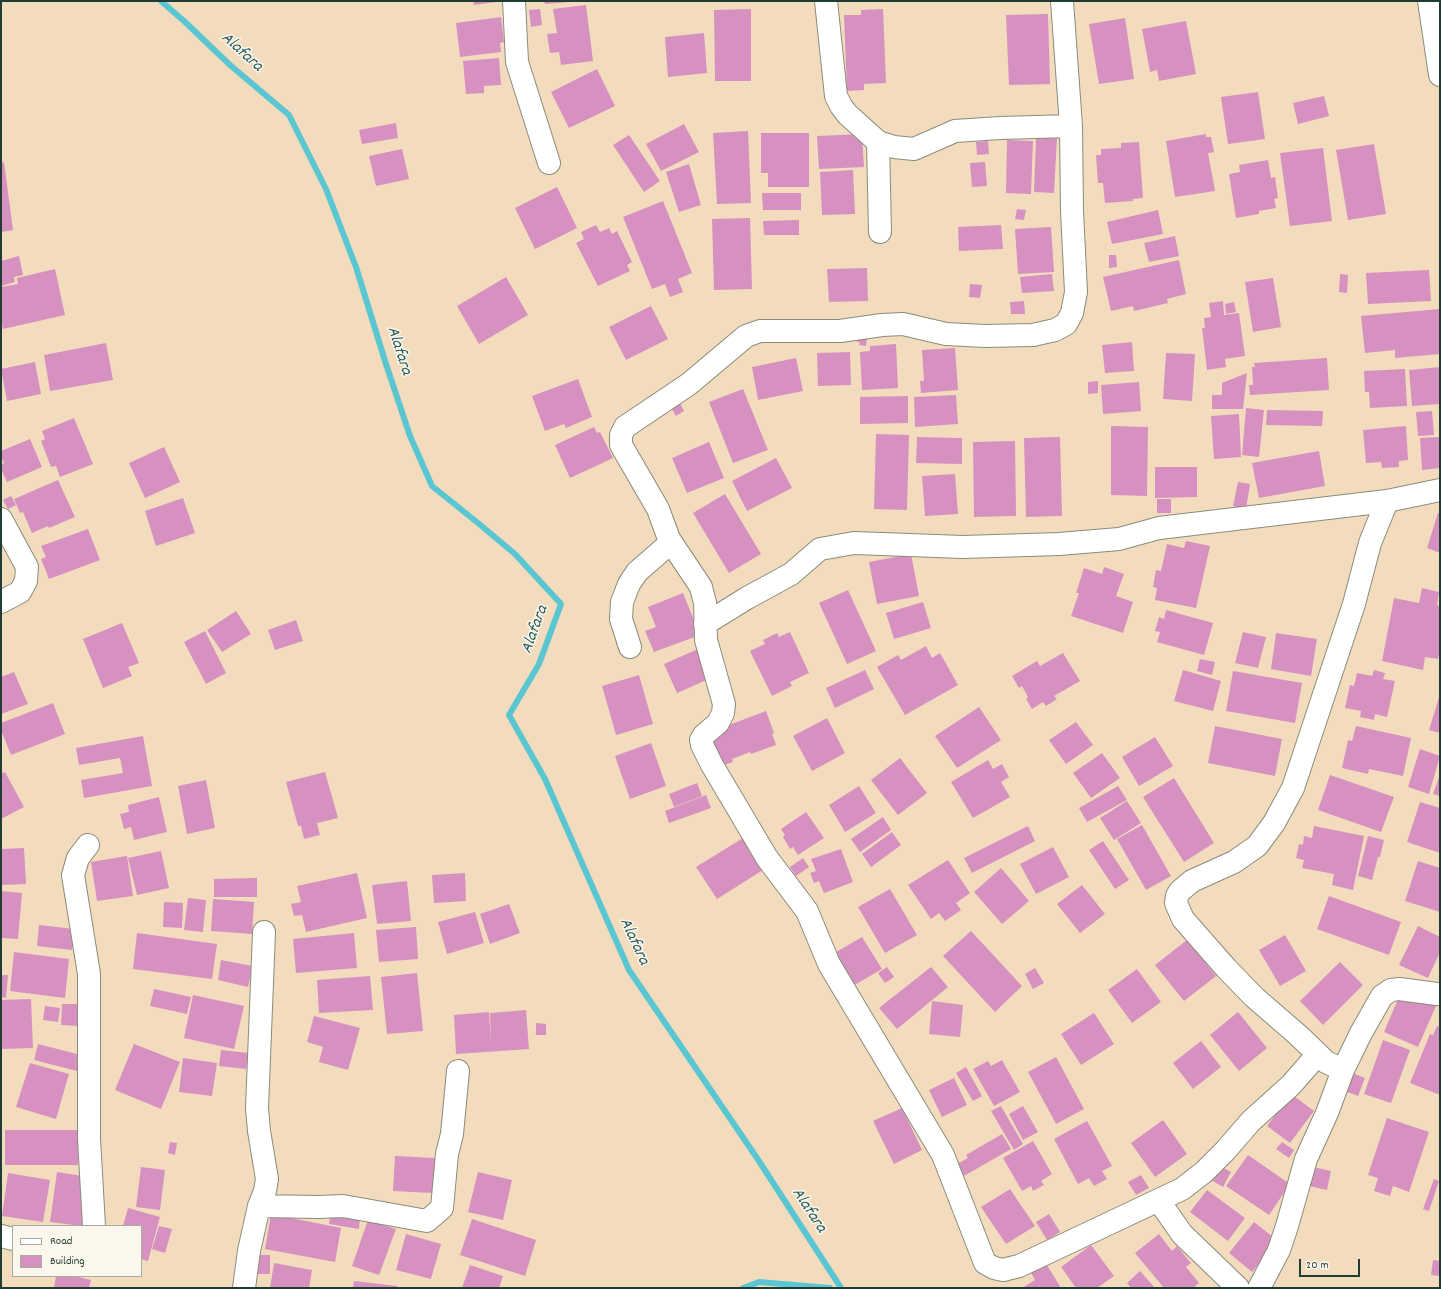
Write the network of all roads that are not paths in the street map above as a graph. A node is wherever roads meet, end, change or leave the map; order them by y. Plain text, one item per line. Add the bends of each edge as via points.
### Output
1 (514, 1) edge
2 (826, 1) edge
3 (1062, 1) edge
4 (1429, 1) edge
5 (1440, 75) edge
6 (1071, 126) junction
7 (878, 142) junction
8 (549, 163) dead end
9 (880, 232) dead end
10 (1440, 490) edge
11 (1387, 501) junction
12 (1, 519) edge
13 (669, 538) junction
14 (1, 602) edge
15 (705, 624) junction
16 (630, 647) dead end
17 (88, 845) dead end
18 (264, 932) dead end
19 (1439, 991) edge
20 (1318, 1054) junction
21 (458, 1070) dead end
22 (1343, 1070) junction
23 (1159, 1201) junction
24 (259, 1206) junction
25 (94, 1225) edge
26 (1, 1236) edge
27 (12, 1239) edge
28 (244, 1288) edge
29 (1238, 1288) edge
30 (1258, 1288) edge

1 - 8 street via 517,62
2 - 7 street via 836,96 847,114
3 - 6 street
4 - 5 street
6 - 7 street via 955,131 914,149
6 - 13 street via 1076,292 1072,313 1066,324 1055,330 1033,335 946,334 903,324 840,331 760,331 746,336 689,384 625,427 621,434 621,445 658,509
7 - 9 street
10 - 11 street
11 - 15 street via 1159,528 1119,539 1059,544 963,547 854,542 820,549 792,574
11 - 20 street via 1370,543 1354,604 1293,788 1257,846 1234,862 1192,880 1180,891 1176,903 1183,919 1226,968 1254,997
12 - 14 street via 27,567 26,581 20,592
13 - 15 street via 701,587 705,602
13 - 16 street via 668,545 637,572 622,602 621,619
15 - 23 street via 706,640 724,704 718,723 701,740 702,746 767,858 807,910 829,964 943,1155 985,1263 1003,1270 1019,1266
17 - 25 street via 78,858 73,875 89,974 89,1139
18 - 24 street via 257,1108 258,1131 267,1178
19 - 22 street via 1399,989 1391,990 1382,996
20 - 22 street via 1326,1062
20 - 23 street via 1291,1085 1251,1121 1204,1172 1182,1189
21 - 24 street via 442,1208 427,1221 343,1206
22 - 30 street via 1306,1159 1279,1250
23 - 29 street via 1182,1234
24 - 28 street via 248,1251
26 - 27 street

